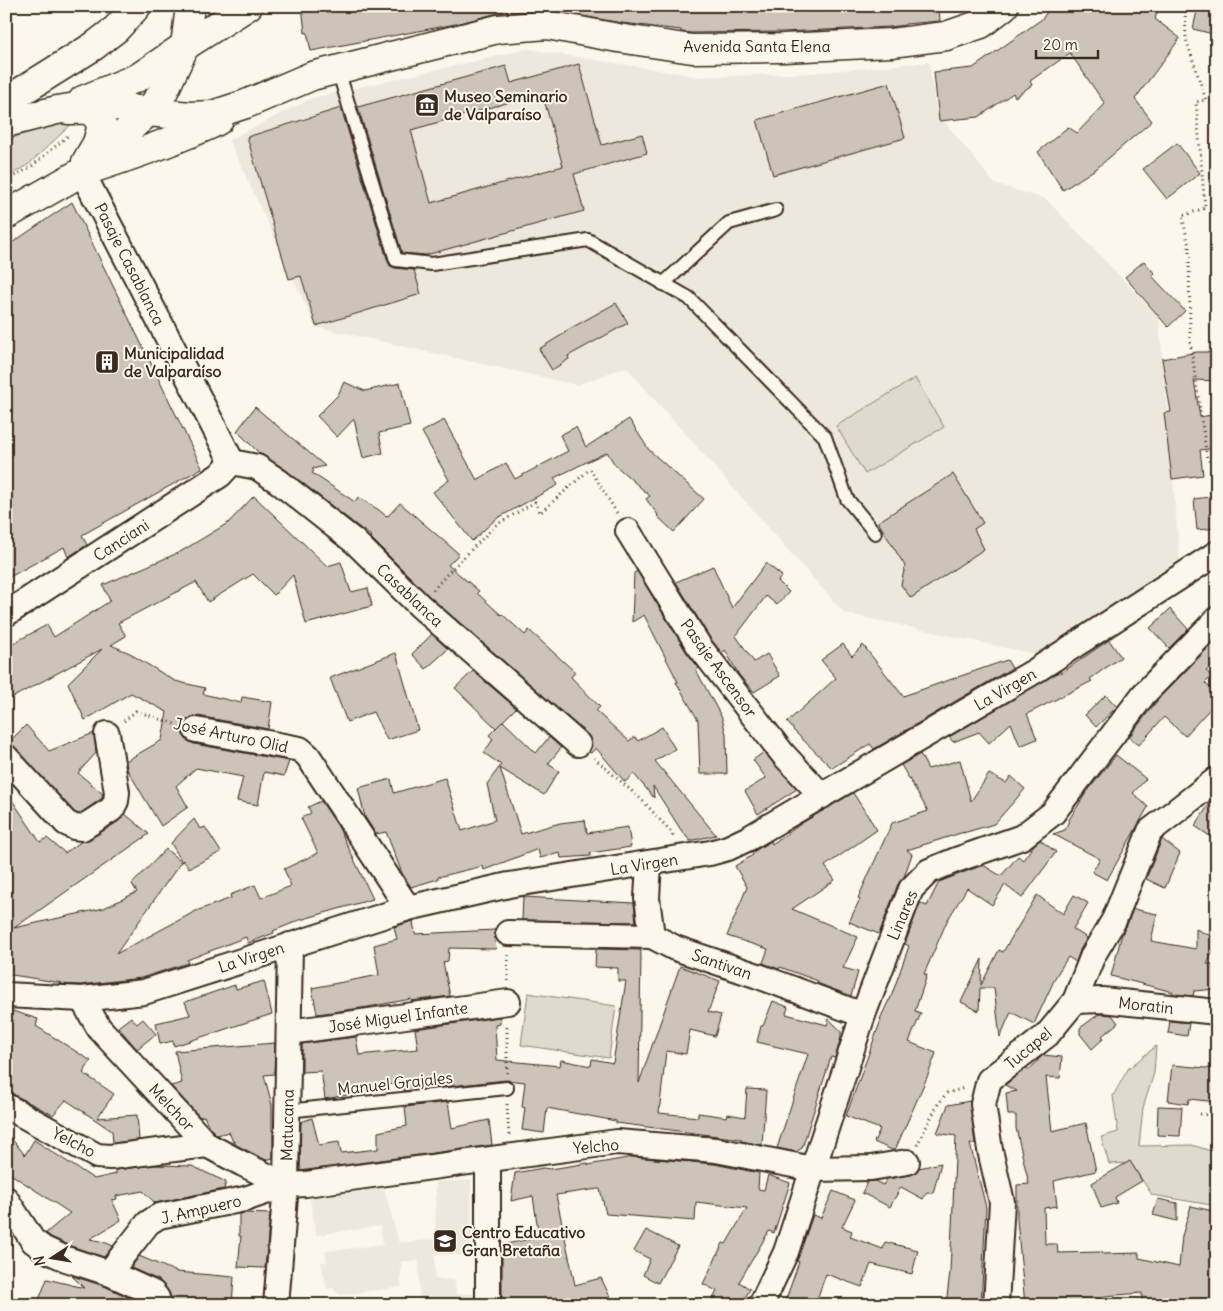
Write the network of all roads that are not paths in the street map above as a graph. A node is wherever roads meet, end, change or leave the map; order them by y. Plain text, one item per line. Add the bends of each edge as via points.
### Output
1 (137, 6) edge
2 (190, 6) edge
3 (248, 6) edge
4 (1004, 6) edge
5 (185, 46) junction
6 (338, 70) junction
7 (6, 100) edge
8 (246, 104) junction
9 (57, 110) junction
10 (148, 112) junction
11 (6, 123) edge
12 (82, 172) junction
13 (776, 210) dead end
14 (6, 215) edge
15 (664, 284) junction
16 (232, 462) junction
17 (628, 531) road end
18 (875, 533) dead end
19 (1217, 554) edge
20 (6, 614) edge
21 (1217, 619) edge
22 (196, 730) road end
23 (107, 734) road end
24 (578, 744) road end
25 (6, 758) edge
26 (1217, 779) edge
27 (822, 796) junction
28 (657, 861) junction
29 (408, 908) junction
30 (508, 933) dead end
31 (652, 936) junction
32 (290, 945) junction
33 (6, 995) edge
34 (82, 999) junction
35 (1075, 1001) junction
36 (508, 1002) dead end
37 (1217, 1012) edge
38 (863, 1015) junction
39 (289, 1032) junction
40 (507, 1088) dead end
41 (6, 1106) edge
42 (287, 1111) junction
43 (207, 1145) junction
44 (488, 1160) junction
45 (907, 1162) road end
46 (813, 1169) junction
47 (286, 1184) junction
48 (6, 1200) edge
49 (109, 1273) junction
50 (159, 1305) edge
51 (276, 1305) edge
52 (488, 1305) edge
53 (761, 1305) edge
54 (996, 1305) edge

1 - 7 main road via 116,30 94,46
2 - 5 main road
3 - 5 main road
4 - 6 main road, Avenida Santa Elena via 981,24 946,36 891,43 692,49 546,25 498,29
5 - 9 main road via 139,77
5 - 10 main road via 164,91
6 - 8 main road, Avenida Santa Elena via 312,76
6 - 15 lane via 396,260 432,264 588,240
8 - 10 main road, Avenida Santa Elena via 212,115
8 - 12 main road, Avenida Santa Elena via 212,124
9 - 10 main road, Avenida Santa Elena via 101,103
9 - 11 main road
9 - 12 main road via 94,112 102,124 97,143
10 - 12 main road
12 - 14 main road
12 - 16 street, Pasaje Casablanca
13 - 15 lane via 729,223
15 - 18 lane via 689,298 825,437 847,498
16 - 20 street, Canciani via 220,475
16 - 24 street, Casablanca via 257,467 278,480 355,542 420,606
17 - 27 street, Pasaje Ascensor via 699,646 783,754
19 - 27 street, La Virgen via 1035,671
21 - 38 street, Linares via 1144,694 1053,813 1022,837 929,871 911,889
22 - 29 street, José Arturo Olid via 300,749 308,756
23 - 25 street via 116,801 112,810 82,828 66,823
26 - 35 street, Tucapel via 1150,832 1114,920 1093,955
27 - 28 street, La Virgen via 728,848
28 - 29 street, La Virgen via 508,885
28 - 31 street via 647,898
29 - 32 street, La Virgen
30 - 31 street
31 - 38 street, Santivan via 675,948
32 - 34 street, La Virgen via 144,992
32 - 39 street, Matucana
33 - 34 street, La Virgen
34 - 43 street, Melchor via 99,1028
35 - 37 street, Moratin via 1102,1000
35 - 54 street, Tucapel via 1047,1036 989,1080 983,1104 1002,1202
36 - 39 street, José Miguel Infante
38 - 46 street, Linares
39 - 42 street, Matucana
40 - 42 lane, Manuel Grajales
41 - 43 street, Yelcho via 97,1156
42 - 47 street, Matucana
43 - 47 street, Melchor
44 - 46 street, Yelcho via 617,1142 716,1150
44 - 47 street, Yelcho
44 - 52 street
45 - 46 street, Yelcho via 871,1168
46 - 53 street, Linares via 786,1252
47 - 49 street, J. Ampuero via 245,1199 159,1216 148,1223
47 - 51 street, Matucana
48 - 49 street via 33,1241 44,1249
49 - 50 street via 153,1293

